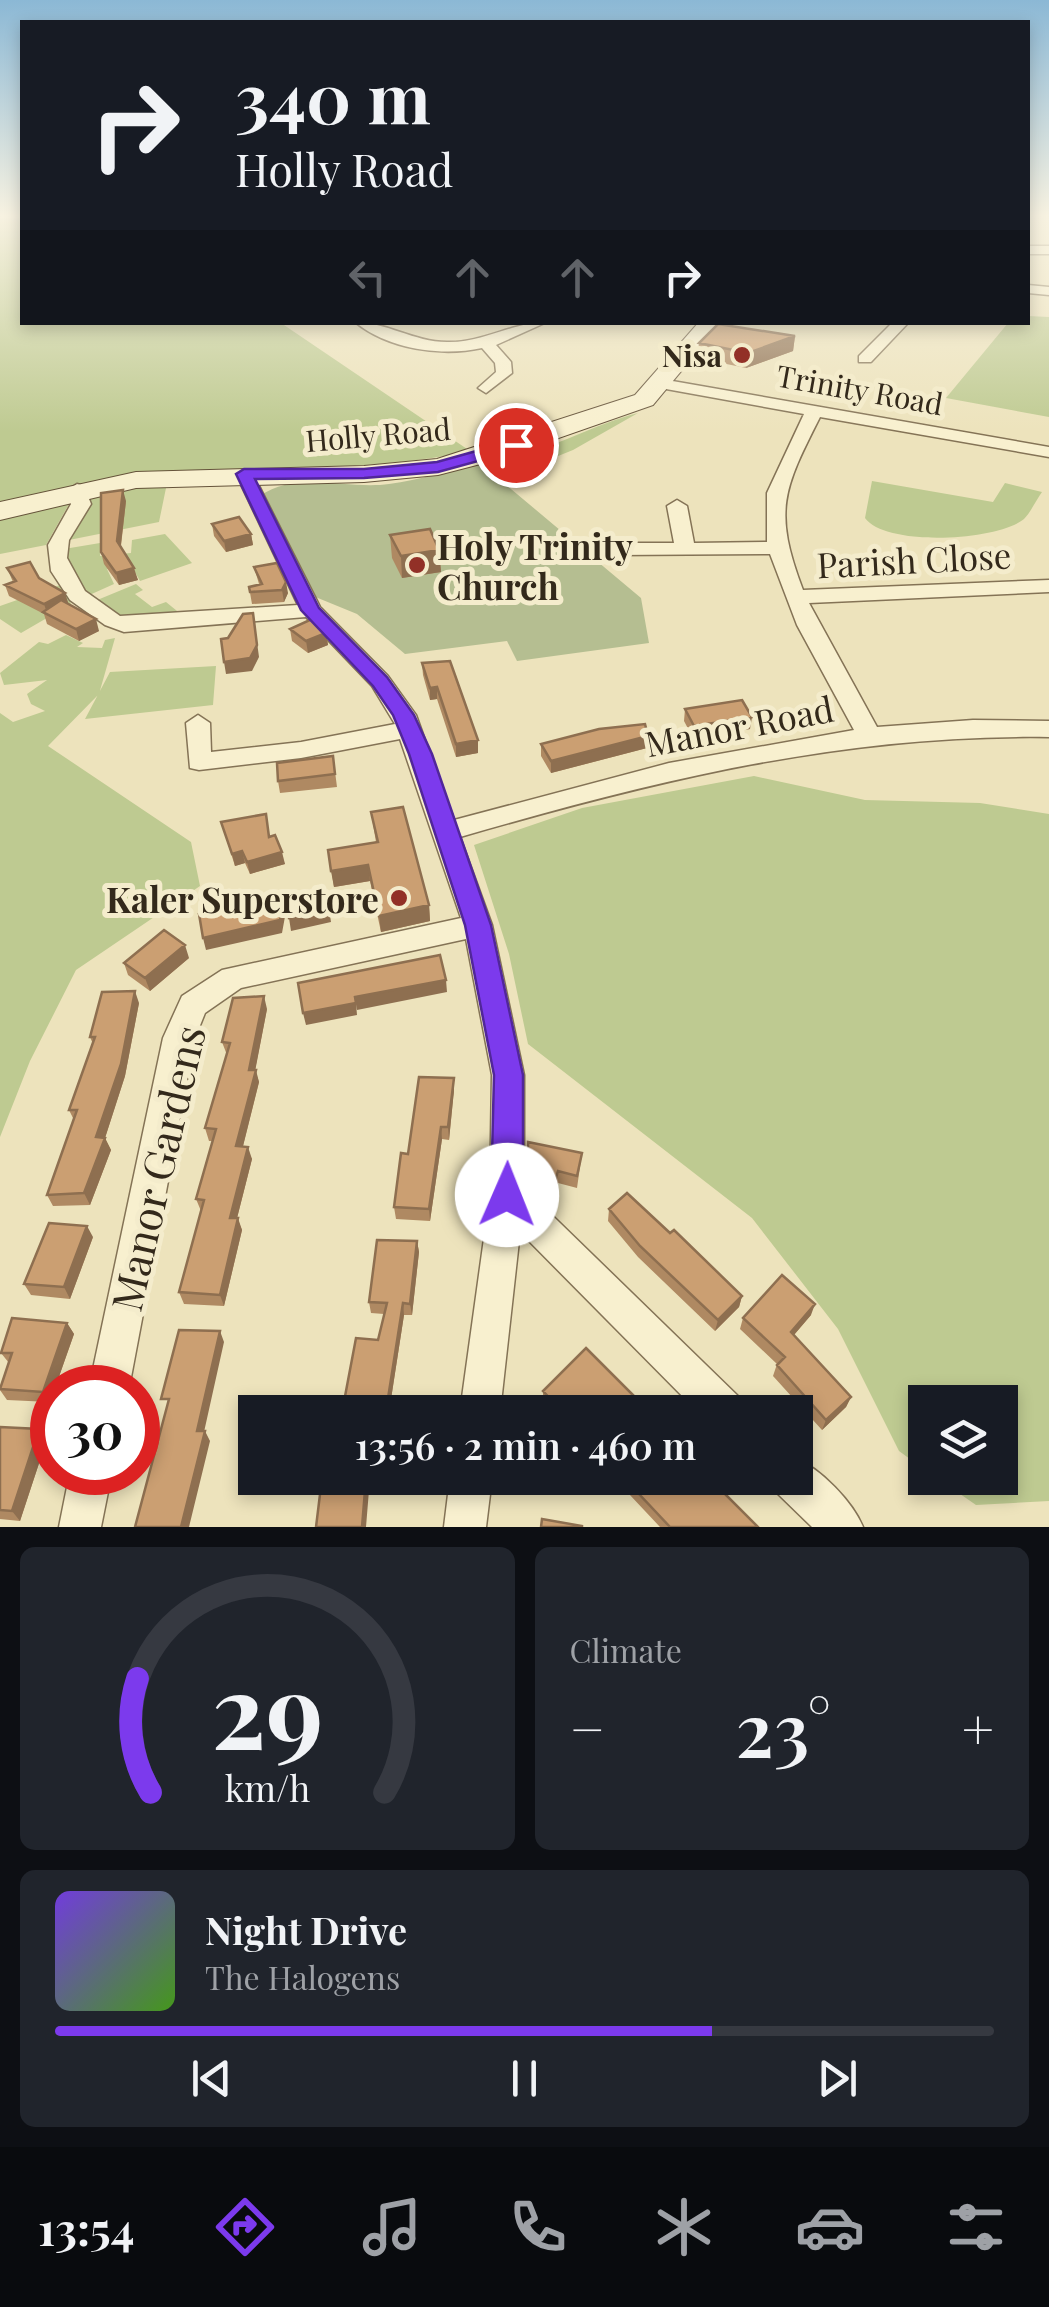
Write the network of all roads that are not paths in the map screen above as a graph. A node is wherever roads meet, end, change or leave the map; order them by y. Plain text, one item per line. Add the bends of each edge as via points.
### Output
1 (367, 325) edge
2 (535, 325) edge
3 (709, 325) edge
4 (896, 325) edge
5 (488, 346) junction
6 (865, 358) dead end
7 (660, 384) junction
8 (486, 388) dead end
9 (816, 408) junction
10 (1049, 452) edge
11 (244, 474) junction
12 (77, 490) junction
13 (677, 506) dead end
14 (0, 511) edge
15 (685, 548) junction
16 (779, 548) junction
17 (614, 549) dead end
18 (1044, 590) edge
19 (797, 596) junction
20 (310, 610) junction
21 (198, 723) dead end
22 (410, 729) junction
23 (1049, 730) edge
24 (871, 737) junction
25 (448, 831) junction
26 (478, 925) junction
27 (507, 1195) junction
28 (114, 1365) edge
29 (482, 1395) edge
30 (709, 1395) edge
31 (86, 1495) edge
32 (470, 1495) edge
33 (809, 1495) edge
34 (80, 1527) edge
35 (465, 1527) edge
36 (842, 1527) edge

1 - 5 street via 384,336 455,349
2 - 5 street
3 - 7 street, Holly Road
4 - 6 street
5 - 8 street via 504,373
7 - 9 street, Trinity Road
7 - 11 street, Holly Road via 618,412 438,467
9 - 10 street, Trinity Road
9 - 16 street via 779,488
11 - 12 street, Holly Road
11 - 20 street
12 - 14 street, Holly Road
12 - 20 street via 81,504 58,545 59,562 76,595 104,618 124,625
13 - 15 street
15 - 16 street
15 - 17 street
16 - 19 street
18 - 19 street, Parish Close
19 - 24 street
20 - 22 street via 380,681
21 - 22 street via 199,762
22 - 25 street
23 - 24 street, Manor Road
24 - 25 street, Manor Road via 674,771
25 - 26 street
26 - 27 street via 508,1075
26 - 28 street, Manor Gardens via 233,978 193,1005 179,1038
27 - 29 street
27 - 30 street
31 - 34 street
32 - 35 street
33 - 36 street

